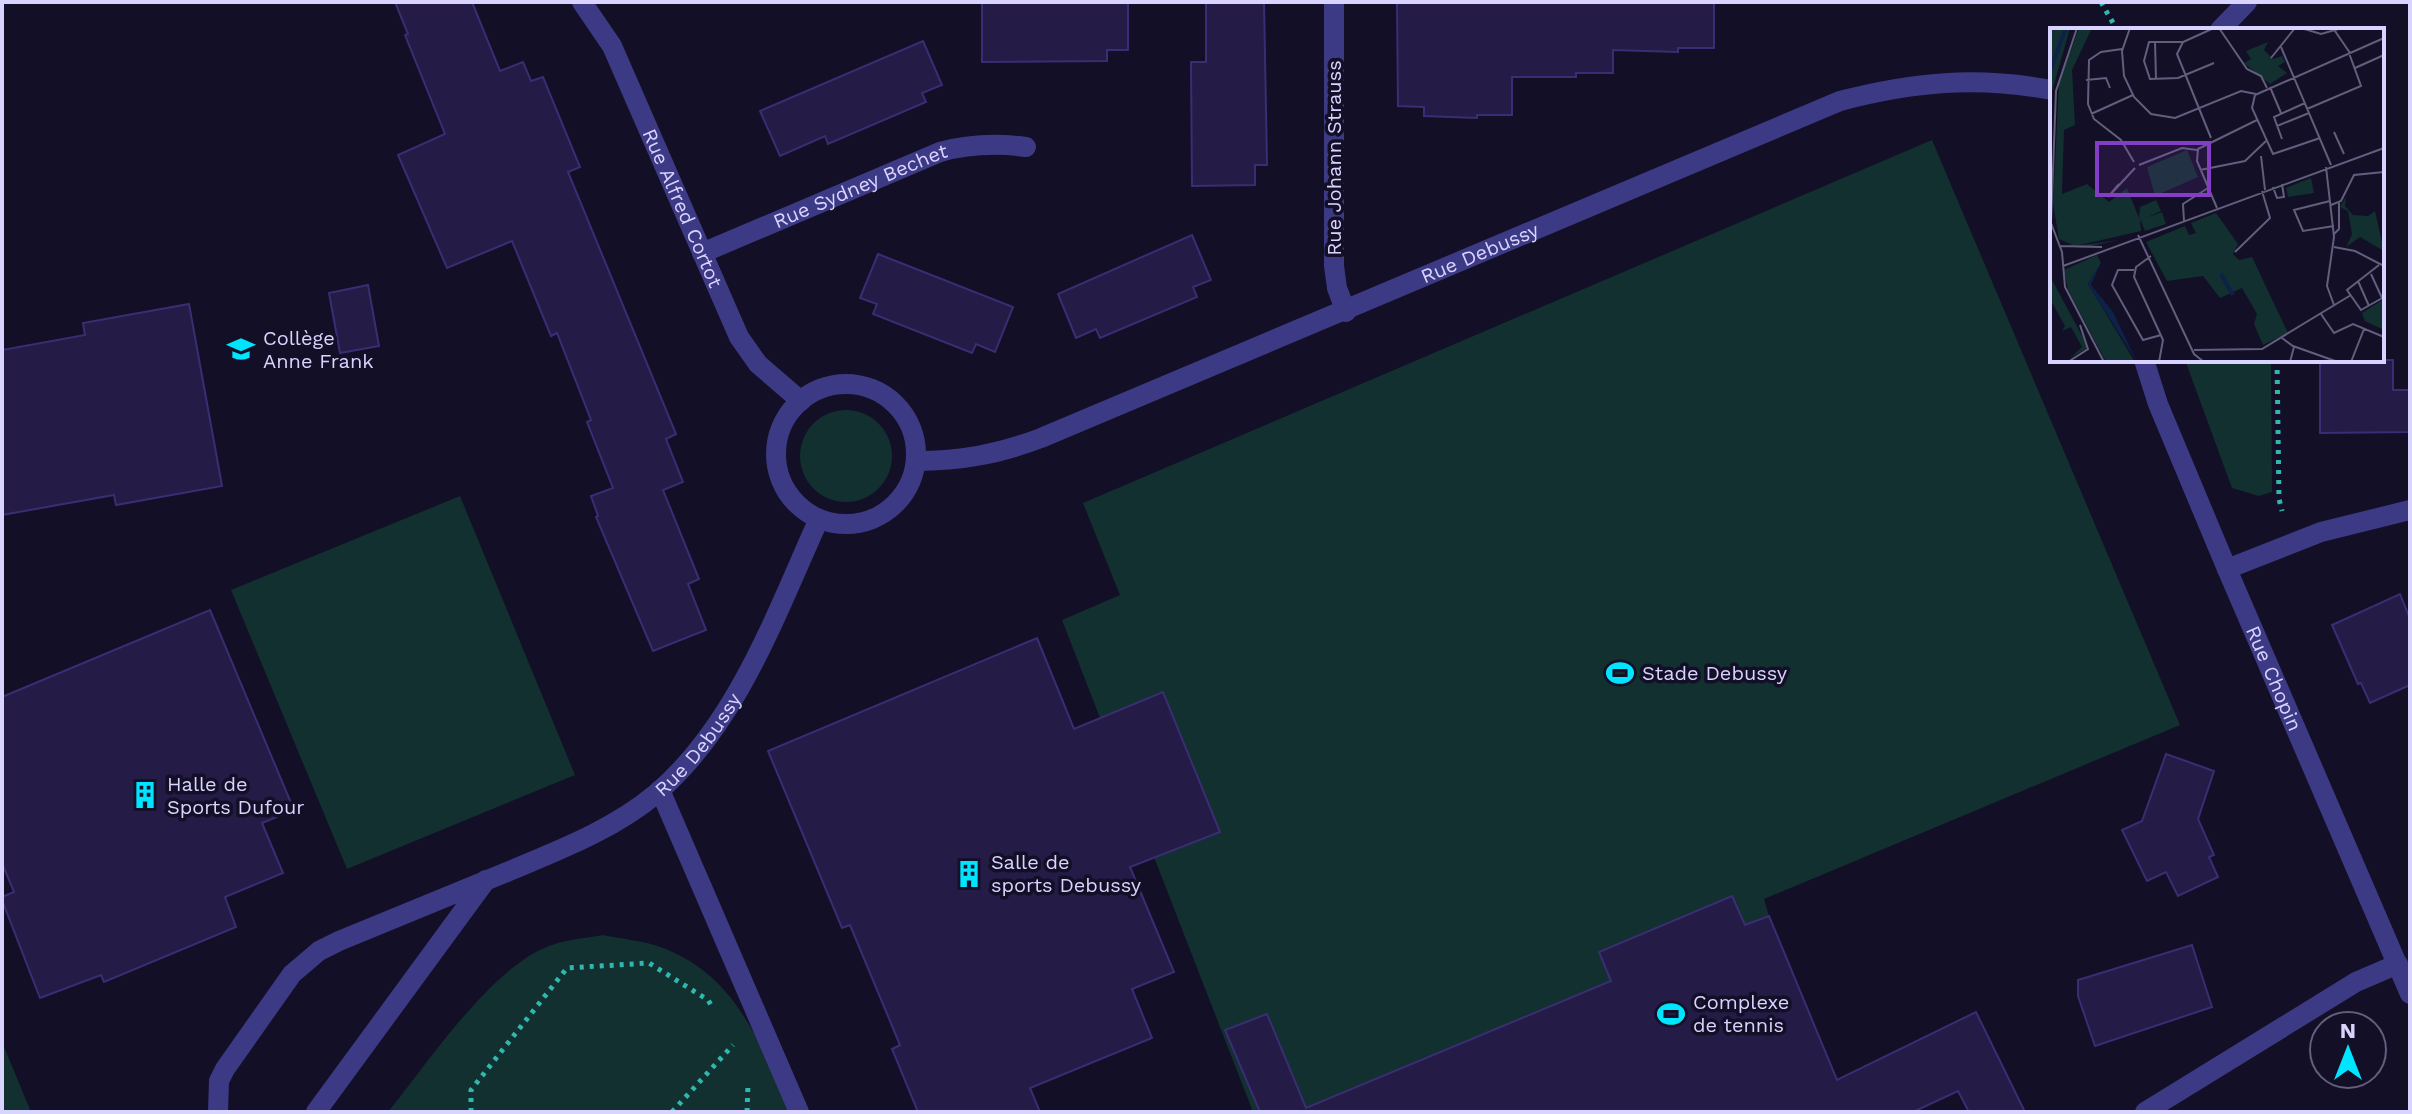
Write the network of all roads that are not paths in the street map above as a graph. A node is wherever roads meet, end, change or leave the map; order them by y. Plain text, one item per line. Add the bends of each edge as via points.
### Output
1 (582, 2) edge
2 (1334, 2) edge
3 (2247, 2) edge
4 (2222, 28) edge
5 (2050, 90) edge
6 (1026, 147) dead end
7 (702, 253) junction
8 (1346, 312) junction
9 (2145, 362) edge
10 (801, 401) junction
11 (916, 461) junction
12 (2410, 510) edge
13 (819, 519) junction
14 (2227, 569) junction
15 (660, 790) junction
16 (486, 880) junction
17 (2398, 964) junction
18 (2410, 994) edge
19 (218, 1112) edge
20 (316, 1112) edge
21 (799, 1112) edge
22 (2145, 1112) edge

1 - 7 street, Rue Alfred Cortot via 612,46
2 - 8 street, Rue Johann Strauss via 1334,266
3 - 4 street
5 - 8 street, Rue Debussy via 2000,82 1942,82 1840,101
6 - 7 street, Rue Sydney Bechet via 986,144 940,152
7 - 10 street, Rue Alfred Cortot via 747,351
8 - 11 street, Rue Debussy via 1015,448 966,460
9 - 14 street, Rue Chopin
10 - 11 street via 832,385 879,392 905,416
10 - 13 street via 781,430 777,465 791,497
11 - 13 street via 904,494 877,517 854,524
12 - 14 street via 2348,524
13 - 15 street, Rue Debussy via 740,687 708,735
14 - 17 street, Rue Chopin
15 - 16 street, Rue Debussy via 595,834
15 - 21 street
16 - 19 street, Rue Debussy via 339,941 303,962 225,1069
16 - 20 street
17 - 18 street, Rue Chopin
17 - 22 street via 2356,982

